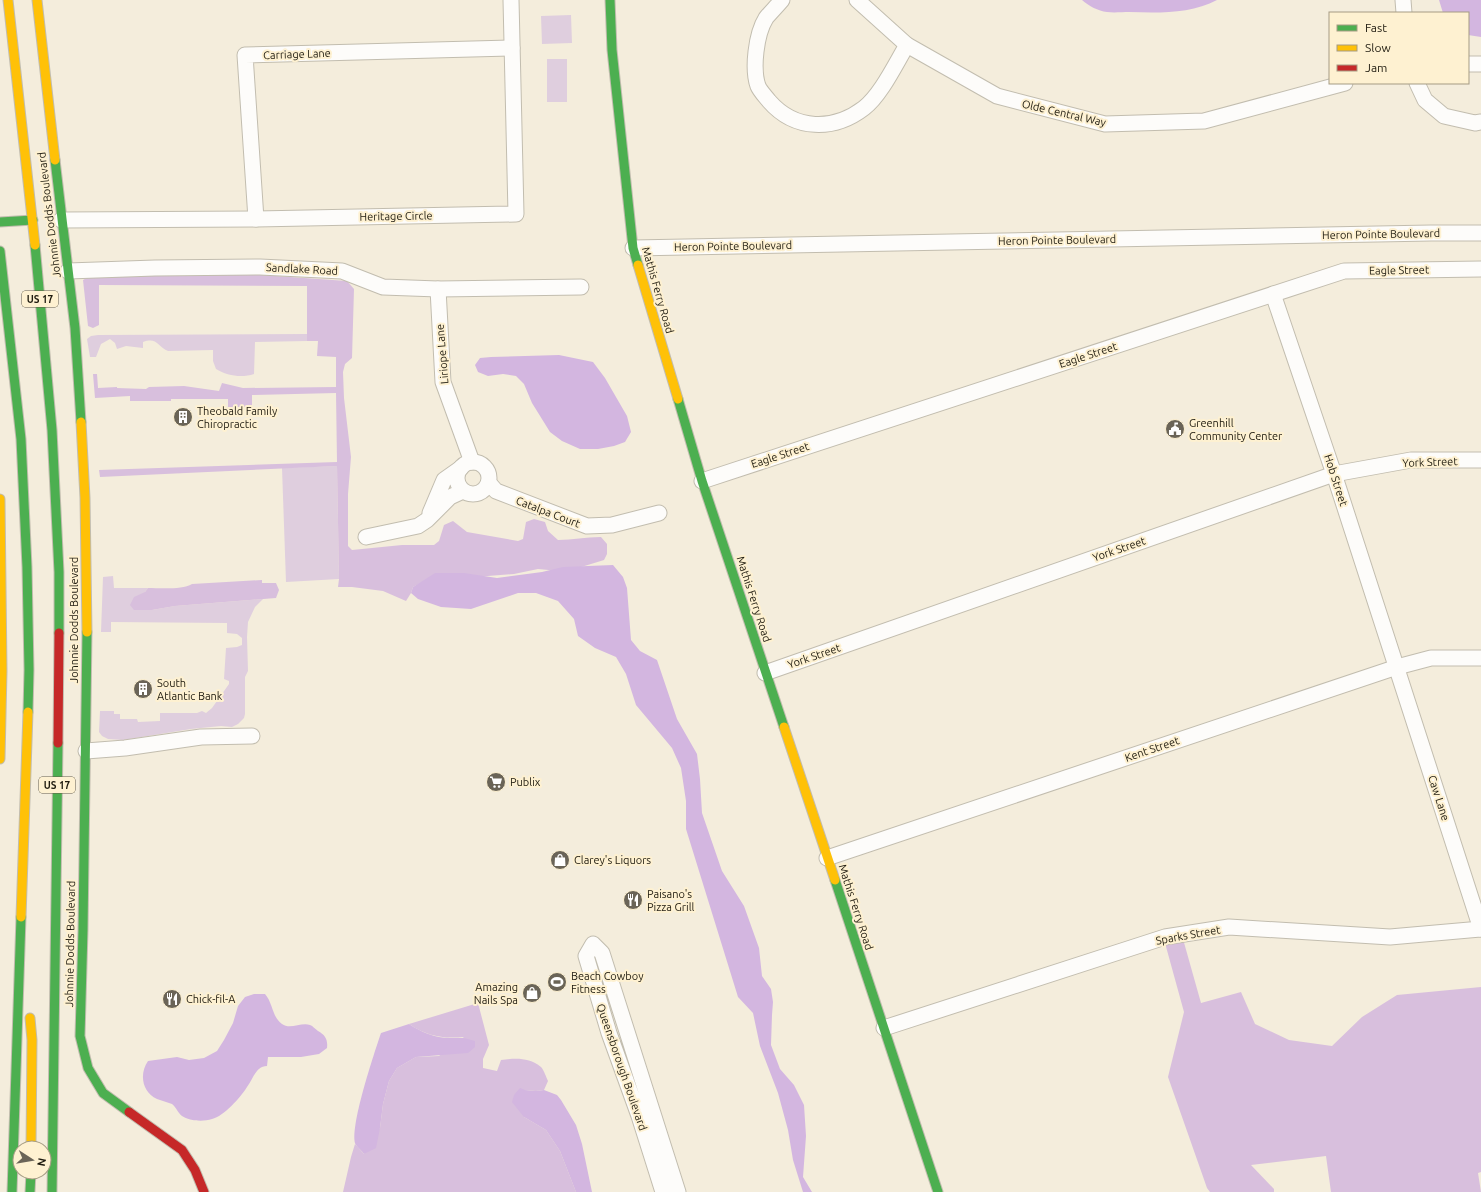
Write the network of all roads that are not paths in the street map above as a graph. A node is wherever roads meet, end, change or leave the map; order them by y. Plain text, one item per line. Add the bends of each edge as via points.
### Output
1 (8, 0) edge
2 (37, 0) edge
3 (511, 0) edge
4 (610, 0) edge
5 (782, 0) edge
6 (857, 0) edge
7 (1403, 0) edge
8 (1404, 12) edge
9 (907, 45) junction
10 (512, 48) junction
11 (1469, 64) edge
12 (1481, 64) edge
13 (1341, 84) edge
14 (1417, 84) edge
15 (1481, 122) edge
16 (256, 219) junction
17 (32, 220) junction
18 (61, 220) junction
19 (0, 222) edge
20 (1481, 233) edge
21 (633, 248) junction
22 (0, 251) edge
23 (1481, 269) edge
24 (68, 272) junction
25 (581, 287) dead end
26 (438, 289) junction
27 (1273, 294) junction
28 (1481, 460) edge
29 (466, 465) junction
30 (1334, 474) junction
31 (702, 481) junction
32 (489, 483) junction
33 (463, 491) junction
34 (0, 499) edge
35 (659, 513) dead end
36 (427, 520) junction
37 (366, 537) dead end
38 (1, 597) edge
39 (1, 624) edge
40 (1481, 658) edge
41 (1397, 667) junction
42 (765, 672) junction
43 (252, 736) dead end
44 (86, 751) junction
45 (0, 759) edge
46 (827, 858) junction
47 (21, 918) junction
48 (1481, 929) edge
49 (28, 994) dead end
50 (30, 1010) dead end
51 (884, 1028) junction
52 (31, 1140) edge
53 (31, 1180) edge
54 (12, 1192) edge
55 (30, 1192) edge
56 (52, 1192) edge
57 (204, 1192) edge
58 (663, 1192) edge
59 (678, 1192) edge
60 (938, 1192) edge

1 - 17 main road, Johnnie Dodds Boulevard / US 17
2 - 18 main road, Johnnie Dodds Boulevard
3 - 10 street, Heritage Circle
4 - 21 main road, Mathis Ferry Road via 612,50
5 - 9 street via 766,19 759,34 755,60 758,87 782,113 799,122 823,124 852,117 878,92
6 - 9 street, Olde Central Way
7 - 8 street
9 - 13 street, Olde Central Way via 997,96 1105,124 1204,121
10 - 16 street, Heritage Circle via 516,214
10 - 16 street, Carriage Lane via 245,55
11 - 12 street
14 - 15 street via 1425,100 1444,116
16 - 18 street, Heritage Circle
17 - 19 main road
17 - 56 main road, Johnnie Dodds Boulevard / US 17 via 52,430 59,572
18 - 24 main road, Johnnie Dodds Boulevard
20 - 21 street, Heron Pointe Boulevard
21 - 31 main road, Mathis Ferry Road
22 - 47 main road, US 17 via 20,439 26,567 29,670
23 - 27 street, Eagle Street via 1344,271
24 - 26 street, Sandlake Road via 260,267 342,271 384,287
24 - 44 main road, Johnnie Dodds Boulevard via 75,328 85,498
25 - 26 street, Sandlake Road
26 - 29 street, Liriope Lane via 443,382
27 - 30 street, Hob Street
27 - 31 street, Eagle Street
28 - 30 street, York Street via 1411,460
29 - 32 street via 478,463 484,466 490,477
29 - 33 street via 458,474 457,480
29 - 36 street via 444,480
30 - 41 street, Hob Street
30 - 42 street, York Street
31 - 42 main road, Mathis Ferry Road
32 - 33 street via 481,493 474,495
32 - 35 street, Catalpa Court via 496,492 587,526 612,525
33 - 36 street via 450,497
34 - 38 main road
36 - 37 street via 418,526
38 - 39 main road
39 - 45 main road
40 - 41 street, Kent Street via 1431,658
41 - 46 street, Kent Street
41 - 48 street, Caw Lane
42 - 46 main road, Mathis Ferry Road
43 - 44 street via 200,738
44 - 57 main road, Johnnie Dodds Boulevard via 80,1036 88,1068 103,1093 182,1150 200,1177
46 - 51 main road, Mathis Ferry Road
47 - 49 main road
47 - 54 main road, US 17
48 - 51 street, Sparks Street via 1390,937 1229,927 1165,937
50 - 52 main road
51 - 60 main road, Mathis Ferry Road
53 - 55 main road
58 - 59 street, Queensborough Boulevard via 609,1033 586,956 593,944 602,953

